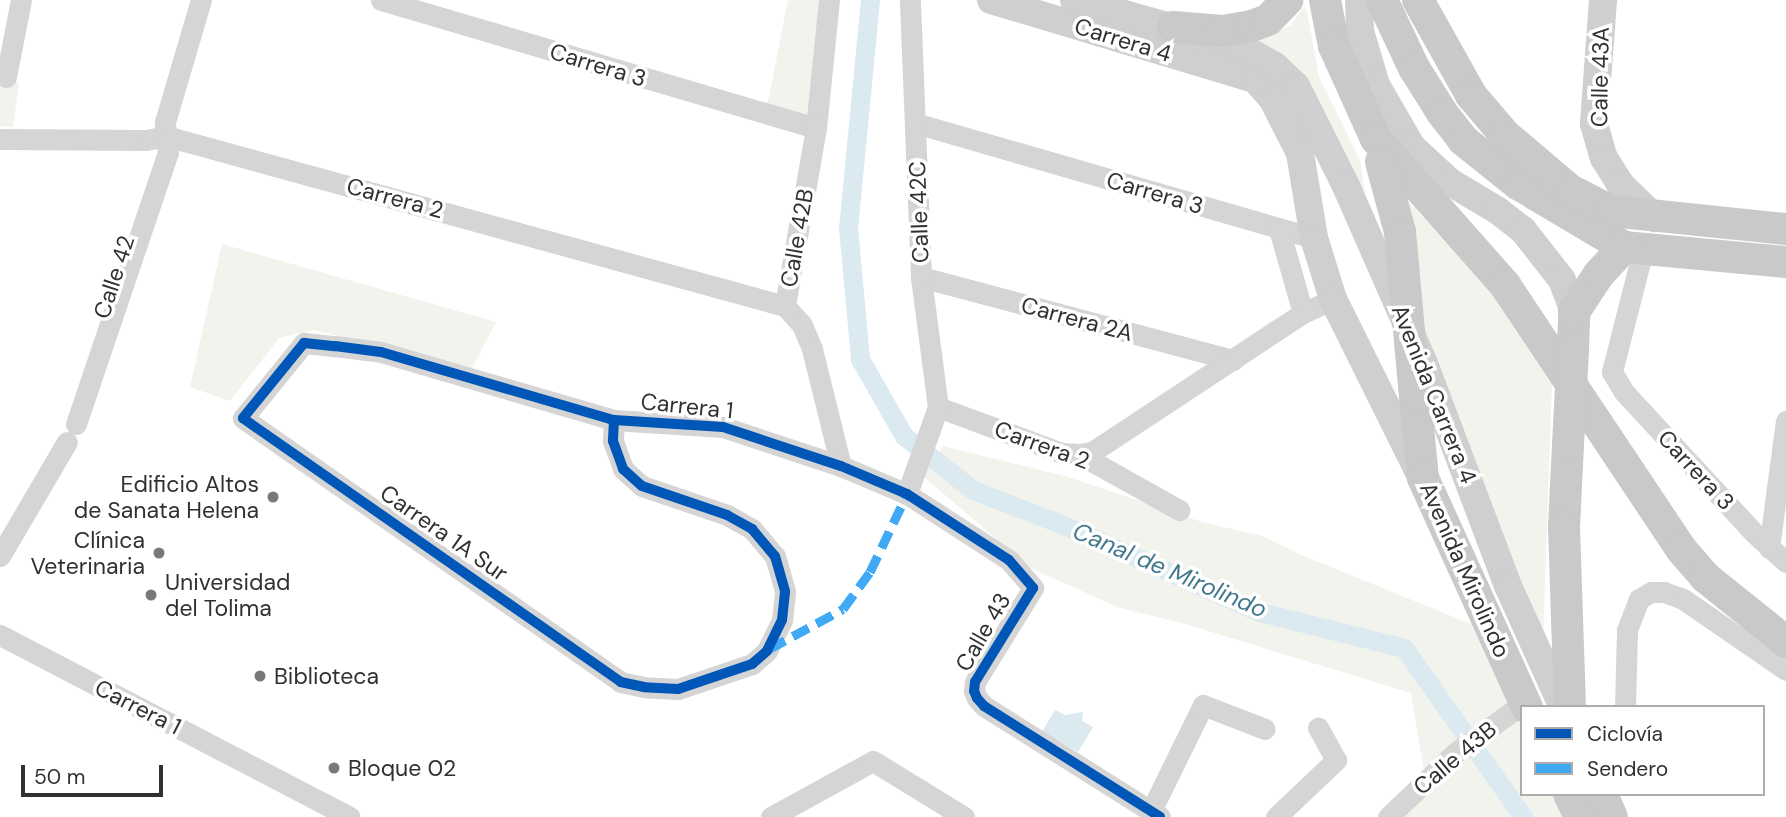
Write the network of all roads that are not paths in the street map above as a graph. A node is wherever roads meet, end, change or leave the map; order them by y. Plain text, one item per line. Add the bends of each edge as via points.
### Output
1 (21, 0) edge
2 (201, 0) edge
3 (381, 0) edge
4 (829, 0) edge
5 (910, 0) edge
6 (991, 0) edge
7 (1074, 0) edge
8 (1287, 0) edge
9 (1359, 0) edge
10 (1382, 0) edge
11 (1418, 0) edge
12 (1603, 0) edge
13 (1327, 3) edge
14 (1173, 27) junction
15 (6, 77) dead end
16 (1255, 79) joint
17 (1296, 86) joint
18 (915, 123) junction
19 (816, 128) junction
20 (166, 135) junction
21 (0, 139) edge
22 (1379, 150) junction
23 (1655, 218) junction
24 (1279, 229) junction
25 (1786, 229) edge
26 (1314, 238) junction
27 (1634, 248) junction
28 (1786, 262) edge
29 (921, 277) junction
30 (1333, 299) junction
31 (785, 306) junction
32 (1574, 312) junction
33 (1303, 313) junction
34 (1233, 360) junction
35 (936, 414) junction
36 (243, 418) joint
37 (614, 420) junction
38 (1786, 421) edge
39 (68, 431) junction
40 (1079, 454) junction
41 (841, 466) junction
42 (1423, 478) junction
43 (907, 494) junction
44 (1179, 510) dead end
45 (0, 533) edge
46 (1769, 548) junction
47 (0, 556) edge
48 (1786, 562) edge
49 (1033, 588) joint
50 (0, 635) edge
51 (1786, 642) edge
52 (1786, 670) edge
53 (1526, 705) edge
54 (1562, 705) edge
55 (1570, 705) edge
56 (1625, 705) edge
57 (1520, 709) edge
58 (1318, 728) dead end
59 (1265, 729) dead end
60 (1574, 796) edge
61 (1602, 806) edge
62 (1155, 814) edge
63 (350, 817) edge
64 (771, 817) edge
65 (964, 817) edge
66 (1276, 817) edge
67 (1388, 817) edge

1 - 15 street
2 - 20 street, Calle 42 via 165,122
3 - 19 street, Carrera 3
4 - 19 street, Calle 42B
5 - 18 street, Calle 42C
6 - 16 main road, Carrera 4
7 - 14 main road, Carrera 4
8 - 14 main road via 1268,20 1252,26 1223,31
9 - 32 main road via 1360,30 1377,85 1412,147 1450,182 1523,230 1562,280
10 - 27 main road via 1414,68 1464,140 1518,184
11 - 23 main road via 1471,95 1514,143 1570,190 1611,211
12 - 23 main road, Calle 43A via 1594,124 1604,158 1620,184
13 - 22 main road via 1334,46
14 - 17 main road, Carrera 4 via 1239,46 1275,66
16 - 26 main road, Avenida Carrera 4 via 1273,100 1300,153
17 - 54 main road, Avenida Carrera 4 via 1423,361 1508,586
18 - 24 street, Carrera 3
18 - 29 street, Calle 42C
19 - 31 street, Calle 42B
20 - 21 street, Carrera 2 via 146,140
20 - 31 street, Carrera 2
20 - 39 street, Calle 42 via 168,152
22 - 42 main road, Avenida Mirolindo, bridge via 1400,232
22 - 51 main road via 1505,285 1681,549 1705,577
23 - 25 main road
24 - 26 street, Carrera 3
24 - 33 street
26 - 30 main road, Avenida Carrera 4
27 - 28 main road
27 - 32 main road via 1599,274
27 - 46 street, Carrera 3 via 1612,372 1624,392
29 - 34 street, Carrera 2A
29 - 35 street, Calle 42C
30 - 33 street
30 - 42 main road, Avenida Carrera 4
31 - 41 street, Calle 42B via 802,325 812,349
32 - 55 main road, bridge via 1564,527
33 - 34 street
34 - 40 street via 1091,452
35 - 40 street, Carrera 2 via 1062,453
35 - 43 street
36 - 37 street, Carrera 1 via 304,343 381,352
36 - 37 street, Carrera 1A Sur via 621,682 678,689 752,664 767,650 782,620 785,592 775,556 752,529 727,515 642,485 623,469 612,441
37 - 41 street, Carrera 1 via 723,426
38 - 46 street
39 - 45 street, Calle 42
39 - 47 street, Calle 42
40 - 44 street, Carrera 2
41 - 43 street, Carrera 1
42 - 53 main road, Avenida Mirolindo
43 - 49 street, Carrera 1 via 1009,561
46 - 48 street, Carrera 3
49 - 62 street, Calle 43 via 975,682 977,698
50 - 63 street, Carrera 1
52 - 56 street via 1683,599 1651,592 1639,599 1627,630
57 - 67 street, Calle 43B via 1455,753
58 - 66 street via 1336,761
59 - 62 street via 1203,705
60 - 61 main road
64 - 65 street via 873,761

